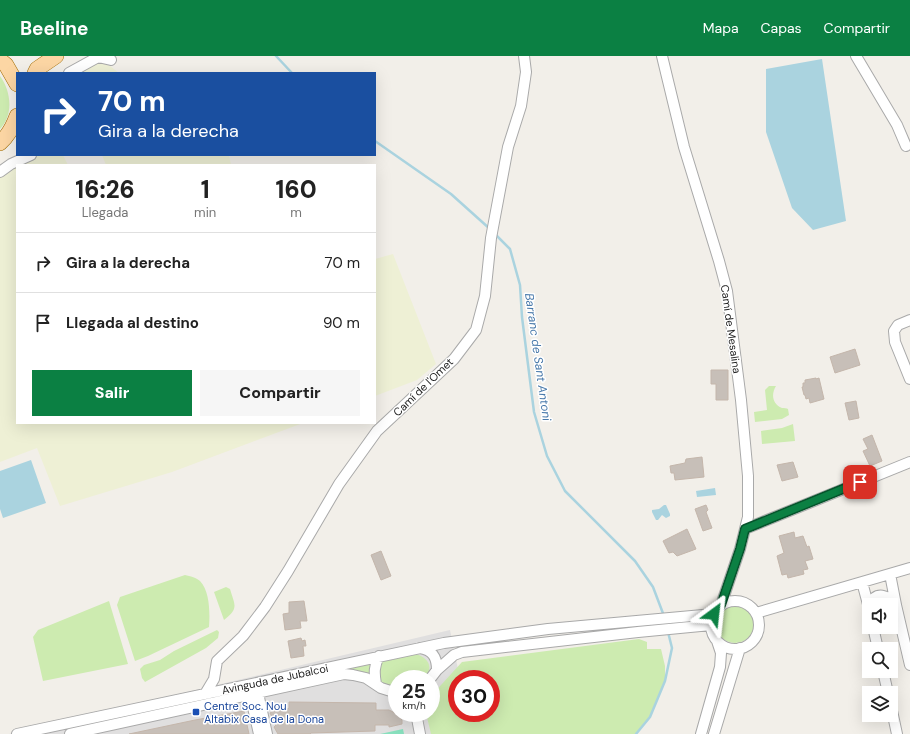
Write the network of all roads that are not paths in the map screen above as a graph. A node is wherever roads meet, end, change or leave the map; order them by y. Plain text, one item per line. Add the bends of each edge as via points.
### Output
1 (56, 56) edge
2 (524, 56) edge
3 (662, 56) edge
4 (856, 56) edge
5 (0, 60) edge
6 (111, 60) dead end
7 (35, 72) edge
8 (71, 72) edge
9 (16, 82) edge
10 (16, 118) edge
11 (0, 143) edge
12 (906, 146) dead end
13 (29, 156) edge
14 (0, 172) edge
15 (910, 320) edge
16 (910, 379) edge
17 (910, 462) edge
18 (745, 529) junction
19 (910, 568) edge
20 (890, 574) junction
21 (862, 582) junction
22 (866, 598) edge
23 (874, 598) edge
24 (890, 598) edge
25 (895, 598) edge
26 (721, 605) junction
27 (756, 613) junction
28 (714, 614) junction
29 (898, 614) edge
30 (711, 626) junction
31 (718, 641) junction
32 (420, 648) junction
33 (740, 648) junction
34 (379, 656) junction
35 (910, 665) edge
36 (437, 670) joint
37 (215, 673) junction
38 (376, 684) junction
39 (233, 688) junction
40 (388, 690) edge
41 (254, 693) junction
42 (205, 694) junction
43 (418, 722) edge
44 (894, 722) edge
45 (102, 731) edge
46 (17, 734) edge
47 (70, 734) edge
48 (259, 734) edge
49 (268, 734) edge
50 (420, 734) edge
51 (701, 734) edge
52 (714, 734) edge
53 (897, 734) edge

1 - 7 main road
2 - 37 street, Camí de l'Omet via 526,72 521,106 508,147 491,238 485,296 476,330 454,359 377,431 339,484 265,607 243,636 217,660
3 - 18 street, Camí de Mesalina via 684,147 727,291 748,476 748,517
4 - 12 street via 897,125
5 - 9 main road
6 - 8 street via 98,57
10 - 11 main road
13 - 14 street
15 - 16 street via 898,325 894,331 895,342
17 - 18 street
18 - 26 street, Camí de Mesalina
19 - 20 street
20 - 21 street
20 - 25 street
21 - 22 street
21 - 27 street
23 - 24 street
26 - 27 street via 742,602
26 - 28 street
27 - 33 street via 760,624 758,632 754,640
28 - 30 street
28 - 32 street, Avinguda de Jubalcoi via 476,638
29 - 35 street
30 - 31 street
30 - 36 street via 462,652 454,655
31 - 33 street via 724,646
31 - 51 street via 722,653 720,667
32 - 34 street, Avinguda de Jubalcoi
32 - 36 street via 426,649 434,656
33 - 52 street
34 - 38 street via 374,673
34 - 39 street, Avinguda de Jubalcoi
37 - 39 street via 224,685
37 - 42 street, Camí de l'Omet
38 - 40 street, Avinguda de Jubalcoi
38 - 41 street, Avinguda de Jubalcoi via 366,678 344,674
39 - 42 street, Avinguda de Jubalcoi
41 - 45 street, Avinguda de Jubalcoi
41 - 48 street
41 - 49 street
42 - 46 street, Avinguda de Jubalcoi
43 - 50 street
44 - 53 street
45 - 47 street, Avinguda de Jubalcoi

